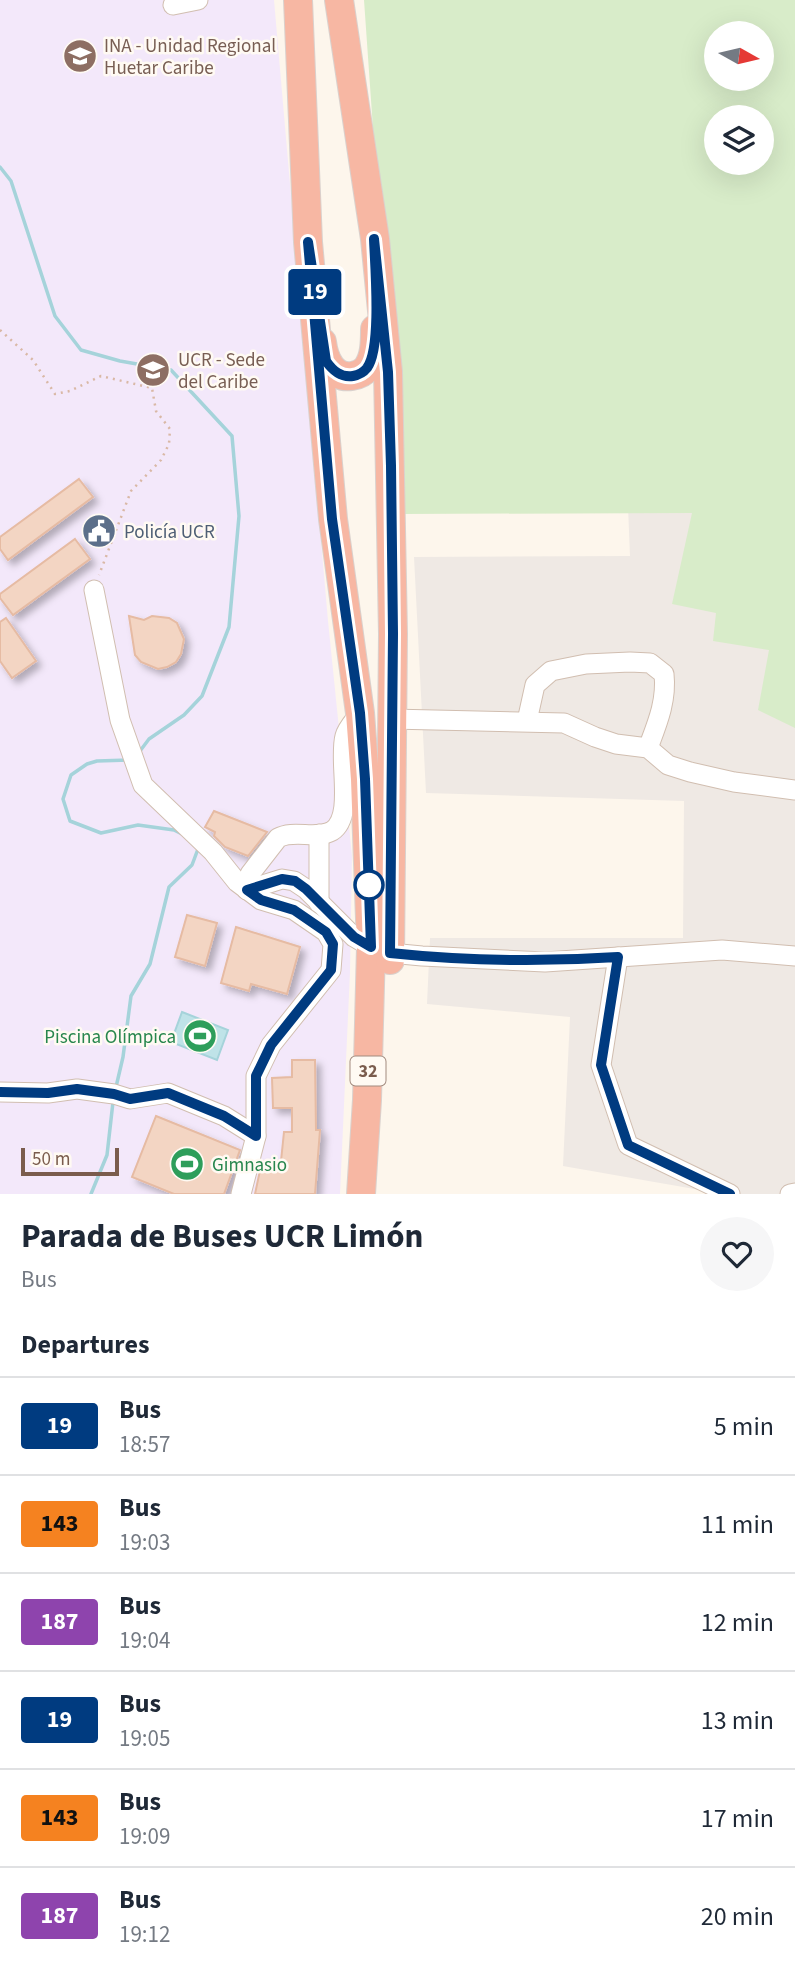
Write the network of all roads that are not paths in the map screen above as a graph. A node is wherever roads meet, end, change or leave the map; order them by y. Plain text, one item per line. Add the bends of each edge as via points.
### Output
1 (198, 0) edge
2 (298, 0) edge
3 (339, 0) edge
4 (173, 5) dead end
5 (374, 239) junction
6 (308, 242) junction
7 (94, 590) road end
8 (360, 713) junction
9 (391, 719) junction
10 (527, 721) junction
11 (648, 748) junction
12 (795, 790) edge
13 (319, 834) junction
14 (247, 890) junction
15 (319, 903) junction
16 (380, 950) junction
17 (618, 957) junction
18 (794, 957) edge
19 (0, 1092) edge
20 (256, 1136) junction
21 (795, 1193) edge
22 (241, 1194) edge
23 (361, 1194) edge
24 (379, 1194) edge
25 (730, 1194) edge
26 (790, 1194) edge

1 - 4 lane
2 - 6 highway, 32
3 - 5 highway, 32
5 - 6 highway via 374,349 366,370 347,377 326,361
5 - 9 highway, 32 via 388,372
6 - 8 highway, 32 via 332,519
7 - 14 lane via 120,720 143,785
8 - 13 lane via 346,733 340,823
8 - 16 highway, 32
9 - 10 lane
9 - 16 highway, 32
10 - 11 lane via 564,723 616,744
10 - 11 lane via 536,685 551,671 586,664 650,663 664,674 666,691
11 - 12 lane via 668,765 690,772
13 - 14 lane via 278,838 250,874
13 - 15 lane
14 - 15 lane via 282,879 295,881
14 - 20 lane via 261,900 294,910 326,932 334,955 331,970 271,1045 256,1076
15 - 16 lane via 354,937
16 - 17 lane via 545,961
16 - 23 highway, 32
16 - 24 highway, 32
17 - 18 lane via 723,950
17 - 25 lane via 601,1065 628,1145
19 - 20 lane via 77,1089 130,1099 168,1093 224,1116
20 - 22 lane
21 - 26 lane

